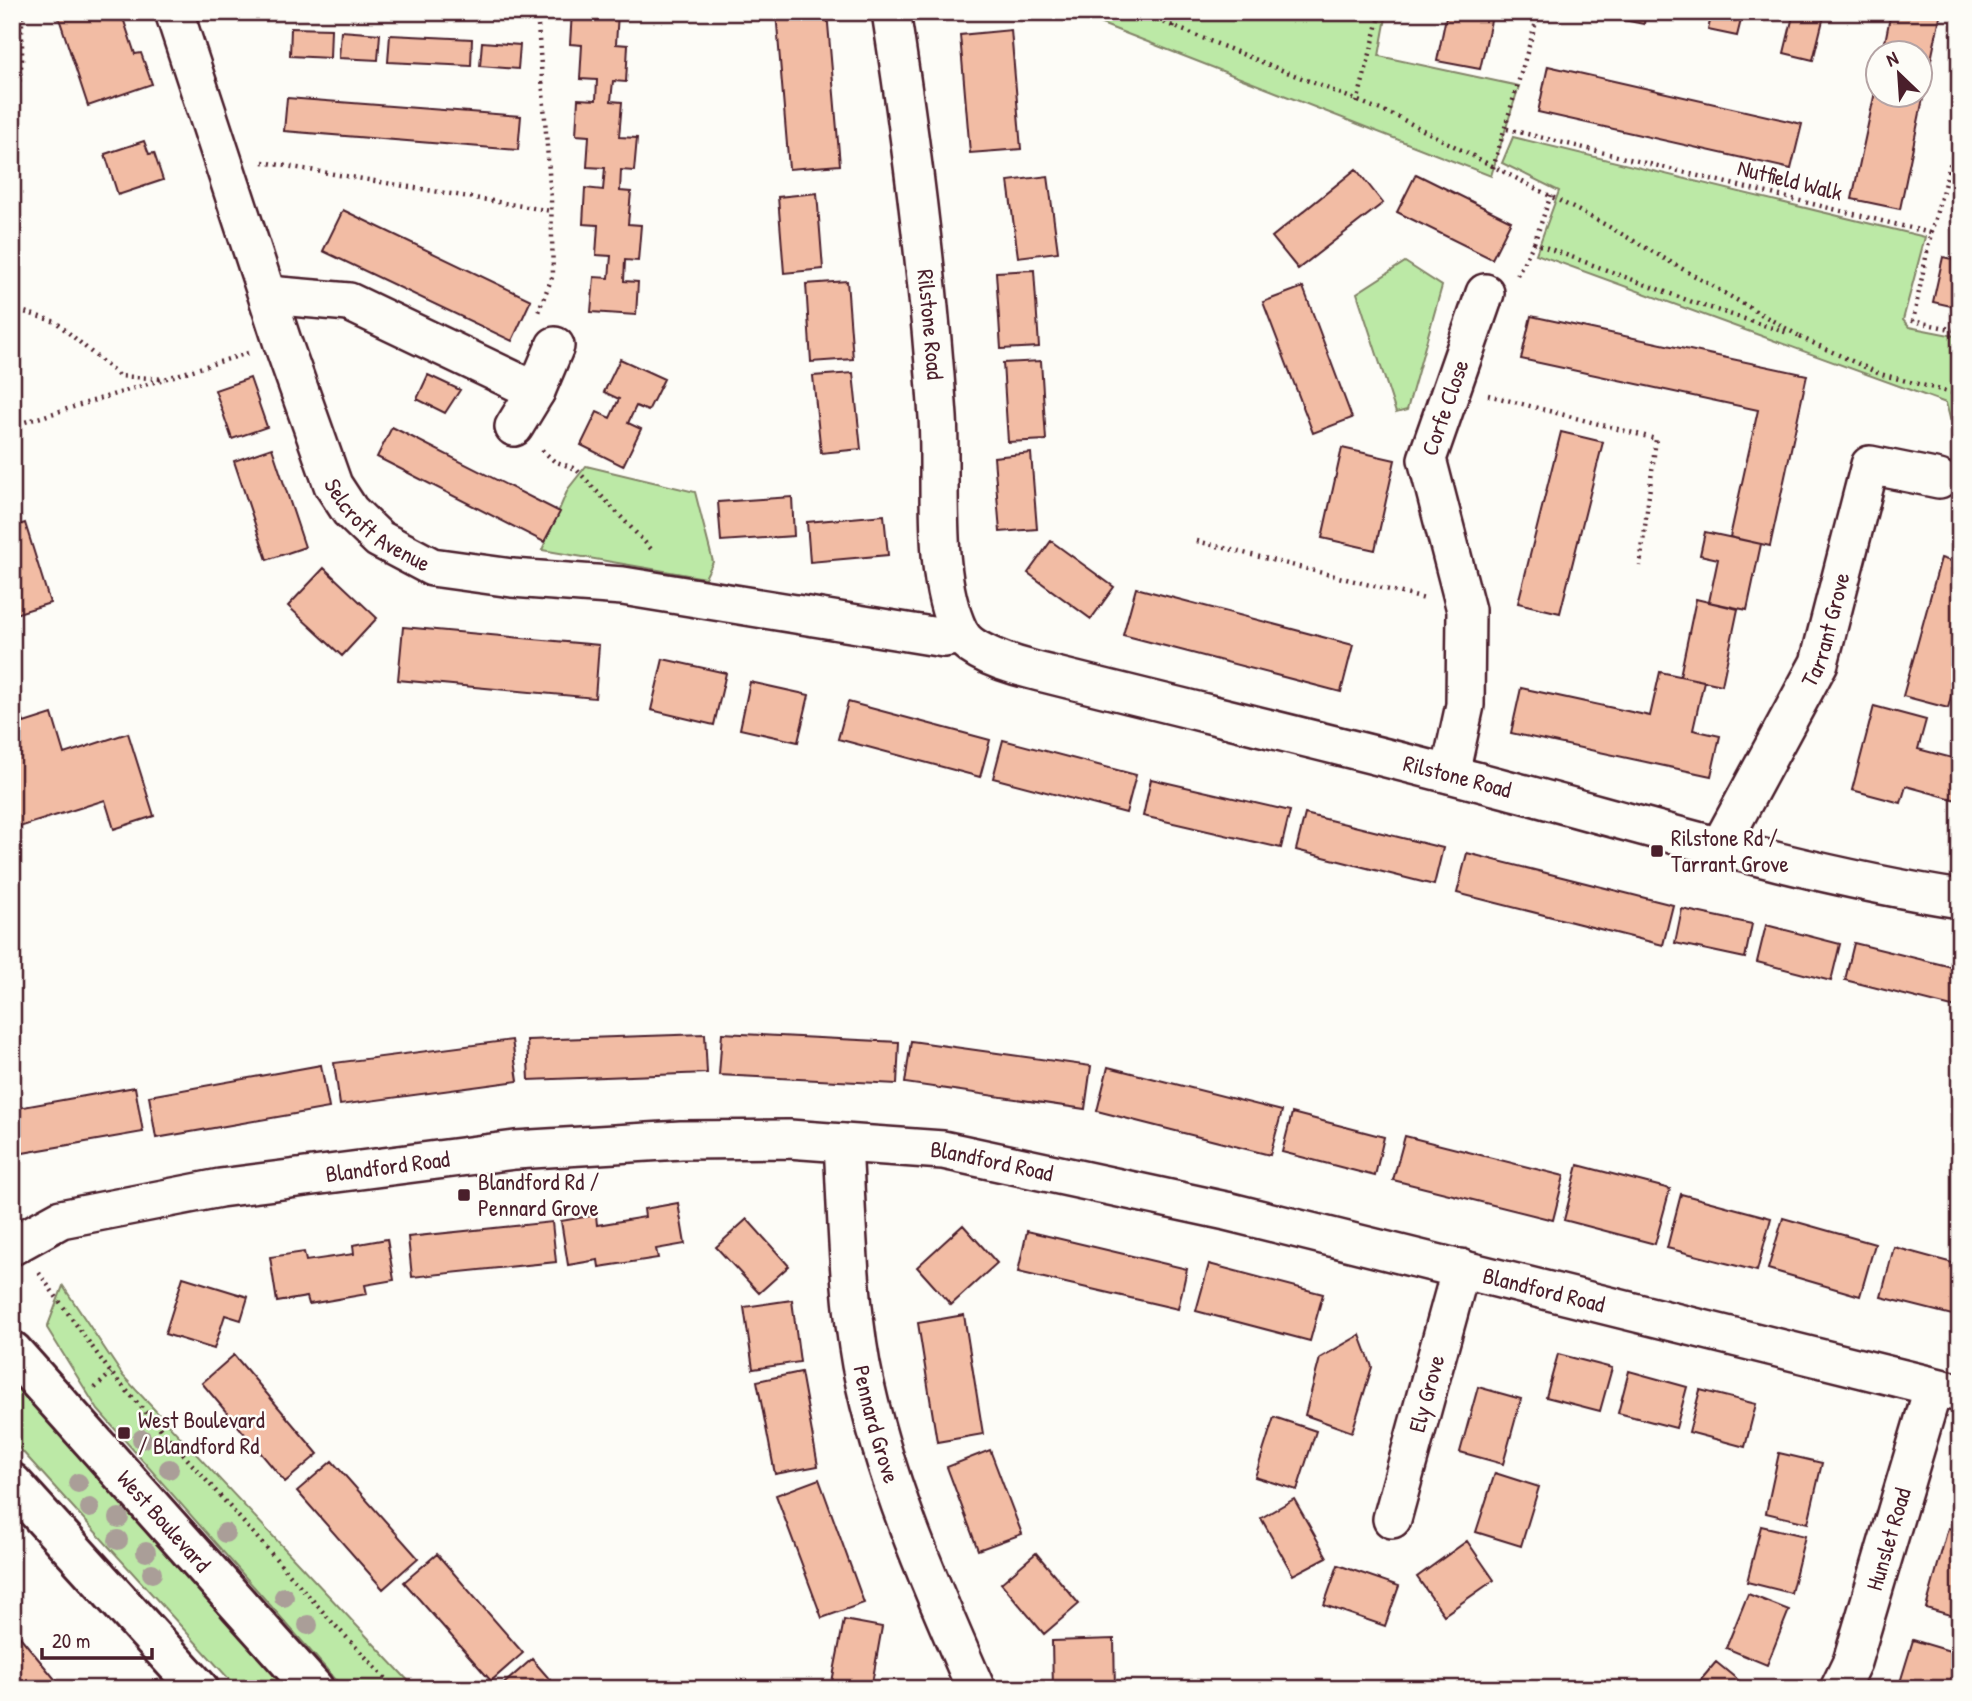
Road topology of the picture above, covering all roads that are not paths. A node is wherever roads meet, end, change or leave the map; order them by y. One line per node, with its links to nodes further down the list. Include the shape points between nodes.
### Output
1 (174, 12): 4 (street, Selcroft Avenue)
2 (891, 12): 9 (street, Rilstone Road, via 911,139 938,417 944,596)
3 (1485, 293): 10 (street, Corfe Close, via 1427,459 1466,610 1465,705)
4 (268, 295): 6 (street, via 349,302); 9 (street, Selcroft Avenue, via 333,485 350,511 379,539 432,566 512,578 623,586 943,638)
5 (555, 346): 6 (street)
6 (536, 391): 7 (street)
7 (514, 427)
8 (1939, 479): 11 (street, Tarrant Grove, via 1870,465 1819,663)
9 (961, 635): 10 (street, Rilstone Road, via 998,661)
10 (1450, 774): 11 (street, Rilstone Road)
11 (1720, 846): 12 (street, Rilstone Road)
12 (1960, 900)
13 (844, 1143): 14 (street, Blandford Road, via 681,1140 515,1150 220,1188 61,1219); 15 (street, Blandford Road, via 943,1150); 22 (street, Pennard Grove, via 850,1262 864,1376 913,1544)
14 (15, 1244)
15 (1461, 1268): 17 (street, Blandford Road); 19 (street, Ely Grove)
16 (12, 1351): 21 (main road, West Boulevard)
17 (1946, 1391): 23 (street, Hunslet Road)
18 (12, 1483): 20 (main road)
19 (1392, 1519)
20 (199, 1689)
21 (314, 1689)
22 (976, 1689)
23 (1839, 1689)

